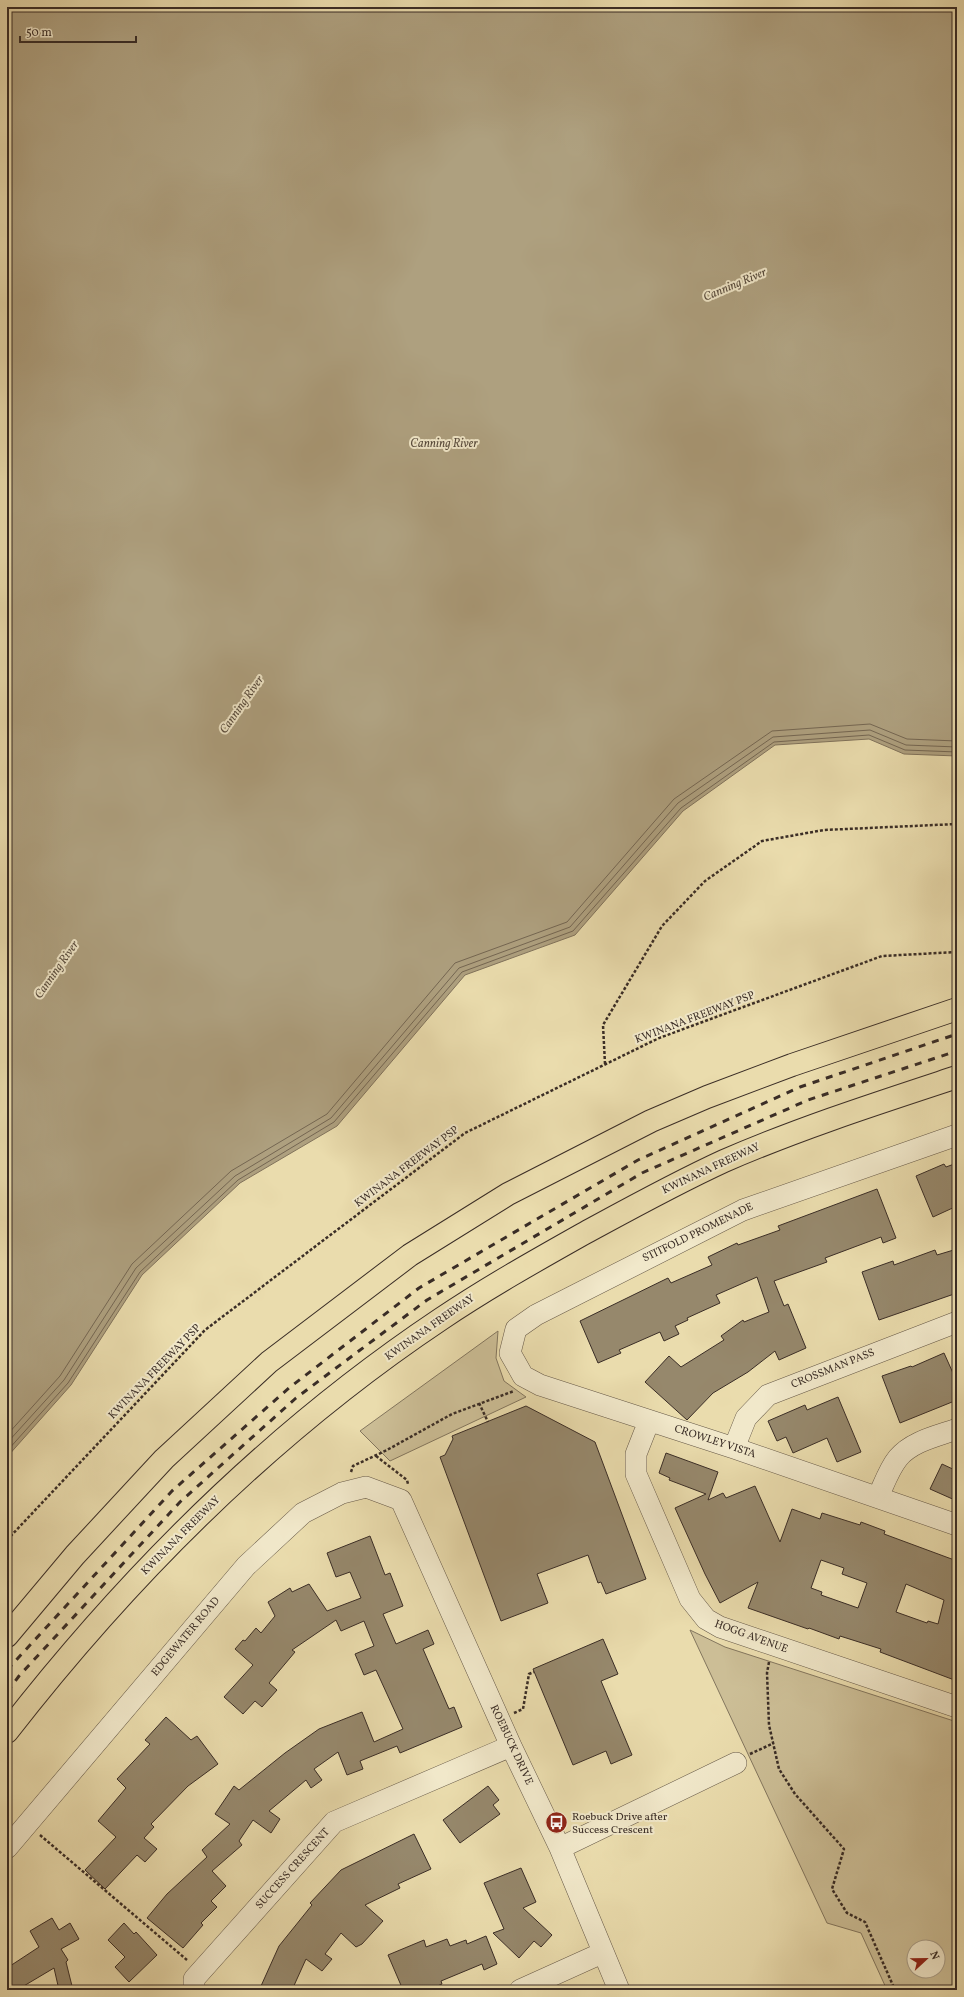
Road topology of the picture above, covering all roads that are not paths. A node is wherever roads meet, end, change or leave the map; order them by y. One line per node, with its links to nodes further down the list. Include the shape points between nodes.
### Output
1 (957, 1009): 12 (highway, via 792,1065 651,1121 508,1194 410,1255 269,1362 164,1459 75,1555)
2 (957, 1077): 14 (highway, KWINANA FREEWAY, via 817,1123 723,1162 633,1206 536,1260 438,1321 311,1416 199,1517 115,1602)
3 (957, 1135): 5 (street, STITFOLD PROMENADE, via 743,1210 536,1315)
4 (957, 1322): 8 (street, CROSSMAN PASS, via 768,1395 746,1418)
5 (516, 1329): 6 (street, CROWLEY VISTA, via 510,1353 522,1376 540,1385)
6 (649, 1421): 8 (street, CROWLEY VISTA); 13 (street, HOGG AVENUE, via 636,1454 636,1474 690,1599 701,1614 713,1624 773,1646)
7 (957, 1429): 9 (street, via 917,1443 904,1453 893,1466)
8 (734, 1448): 9 (street, CROWLEY VISTA)
9 (878, 1497): 11 (street, CROWLEY VISTA)
10 (401, 1500): 15 (street, ROEBUCK DRIVE); 17 (street, EDGEWATER ROAD, via 366,1487 342,1493 303,1512 246,1566)
11 (957, 1525)
12 (7, 1636)
13 (957, 1707)
14 (7, 1732)
15 (511, 1746): 18 (street, ROEBUCK DRIVE); 20 (street, SUCCESS CRESCENT, via 334,1822 194,1979)
16 (736, 1763): 18 (street)
17 (7, 1848)
18 (560, 1848): 19 (street, ROEBUCK DRIVE)
19 (602, 1953): 21 (street); 22 (street, ROEBUCK DRIVE)
20 (194, 1990)
21 (520, 1990)
22 (619, 1990)

